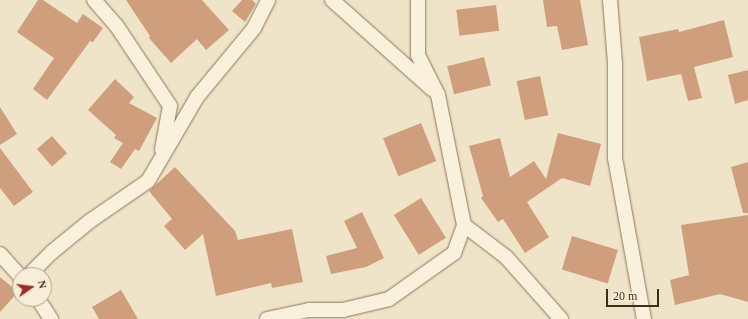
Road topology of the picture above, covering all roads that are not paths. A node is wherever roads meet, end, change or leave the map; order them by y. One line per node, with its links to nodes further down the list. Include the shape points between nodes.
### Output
1 (94, 0): 7 (street, via 116,25 170,106)
2 (268, 0): 7 (street, via 254,28 196,97)
3 (332, 0): 6 (street)
4 (418, 0): 6 (street, via 418,55)
5 (610, 0): 16 (street, via 615,64 615,158)
6 (438, 95): 8 (street)
7 (161, 156): 11 (street, via 148,181 90,221)
8 (464, 225): 14 (street, via 454,253 388,299 343,310 309,310); 15 (street, via 506,257)
9 (0, 254): 10 (street)
10 (12, 267)
11 (38, 267)
12 (43, 307): 13 (street)
13 (51, 319)
14 (267, 319)
15 (561, 319)
16 (644, 319)

